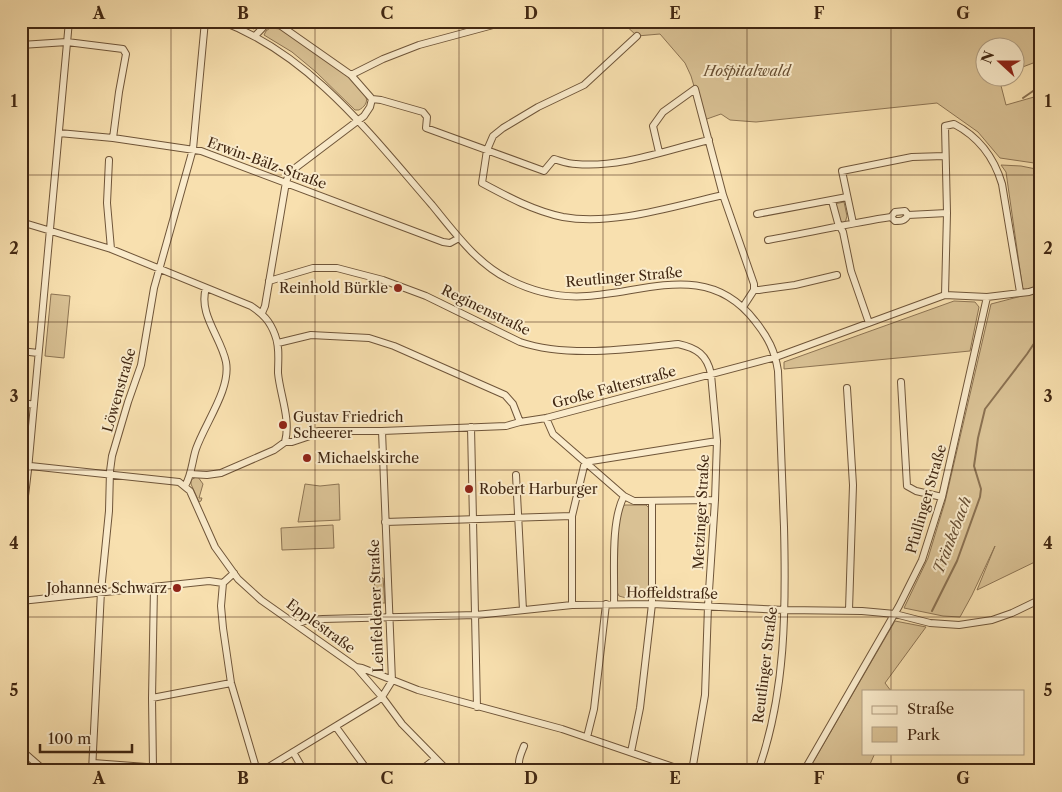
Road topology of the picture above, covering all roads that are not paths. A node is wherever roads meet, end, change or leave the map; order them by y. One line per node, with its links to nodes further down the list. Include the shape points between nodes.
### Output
1 (69, 21): 9 (street)
2 (205, 21): 17 (street, Löwenstraße)
3 (221, 21): 7 (street, Reutlinger Straße)
4 (269, 21): 7 (street)
5 (274, 21): 11 (street)
6 (508, 21): 11 (street, via 420,45)
7 (255, 36): 13 (street, Reutlinger Straße, via 291,58)
8 (638, 36): 18 (street, via 584,85 503,128 493,136)
9 (67, 42): 10 (street); 14 (street); 15 (street, via 116,47 126,54)
10 (21, 45)
11 (351, 75): 12 (street)
12 (372, 99): 13 (street, via 365,115); 18 (street, via 423,112 427,118 426,128)
13 (358, 121): 22 (street, via 290,172); 32 (street, Reutlinger Straße)
14 (59, 133): 15 (street, Erwin-Bälz-Straße); 31 (street)
15 (113, 138): 17 (street, Erwin-Bälz-Straße)
16 (709, 140): 19 (street); 19 (street, via 695,89 664,112 653,126); 23 (street)
17 (193, 149): 22 (street, Erwin-Bälz-Straße); 35 (street, Löwenstraße)
18 (487, 150): 19 (street, via 544,171 554,159 574,164 596,164 628,161); 23 (street, via 482,183 520,203 565,217 617,218)
19 (659, 152)
20 (945, 156): 24 (street, via 912,157 842,171); 26 (street); 41 (street, via 945,126 954,124 976,139 998,171)
21 (110, 160): 34 (street, via 107,203)
22 (286, 182): 32 (street, Erwin-Bälz-Straße, via 443,242 450,243); 37 (street)
23 (722, 195): 40 (street)
24 (847, 198): 25 (street); 29 (street)
25 (832, 201): 27 (street); 30 (street)
26 (947, 213): 29 (street, via 908,215 900,211 891,217); 42 (street)
27 (757, 214)
28 (21, 222): 31 (street)
29 (853, 223): 30 (street)
30 (841, 227): 33 (street); 46 (street, via 851,271)
31 (50, 230): 34 (street); 49 (street)
32 (459, 238): 44 (street, Reutlinger Straße, via 495,272 539,292 585,296 689,284 722,293)
33 (768, 240)
34 (111, 249): 35 (street)
35 (159, 268): 38 (street); 65 (street, Löwenstraße, via 141,365 112,456)
36 (837, 275): 40 (street)
37 (269, 281): 45 (street); 51 (street, Reginenstraße, via 313,268 337,268 426,296 535,347 582,351 678,344 702,354)
38 (206, 288): 45 (street); 64 (street, via 208,314 226,360 226,373 196,449)
39 (1041, 288): 41 (street, Große Falterstraße)
40 (754, 290): 44 (street)
41 (1020, 292): 43 (street, Große Falterstraße)
42 (945, 295): 43 (street, Große Falterstraße); 46 (street, Große Falterstraße)
43 (987, 297): 69 (street, Pfullinger Straße)
44 (743, 307): 50 (street, Reutlinger Straße, via 768,338)
45 (262, 313): 47 (street)
46 (869, 323): 50 (street, Große Falterstraße)
47 (278, 343): 57 (street, via 311,335 377,340 505,395 513,404); 61 (street)
48 (21, 351): 49 (street)
49 (38, 353): 55 (street)
50 (776, 358): 51 (street, Große Falterstraße); 89 (street, Reutlinger Straße)
51 (711, 374): 56 (street, Große Falterstraße); 60 (street, Metzinger Straße)
52 (901, 382): 69 (street, via 907,486)
53 (847, 388): 90 (street, via 853,486)
54 (21, 402): 55 (street)
55 (33, 405): 63 (street)
56 (546, 418): 57 (street, Große Falterstraße); 62 (street, via 553,434)
57 (520, 422): 58 (street, Große Falterstraße, via 506,426)
58 (471, 427): 59 (street, Große Falterstraße); 74 (street)
59 (382, 431): 61 (street, Große Falterstraße, via 318,431); 75 (street, Leinfeldener Straße)
60 (717, 441): 62 (street); 70 (street, Metzinger Straße)
61 (285, 442): 64 (street, Große Falterstraße, via 229,470 208,475)
62 (586, 462): 68 (street); 72 (street)
63 (25, 466): 65 (street); 76 (street)
64 (190, 474): 67 (street)
65 (110, 475): 67 (street, via 169,480); 80 (street, Löwenstraße)
66 (516, 475): 73 (street)
67 (185, 486): 77 (street, Epplestraße, via 195,500 216,547)
68 (624, 496): 71 (street, via 634,501); 84 (street, via 616,525)
69 (942, 497): 91 (street, Pfullinger Straße, via 922,560)
70 (715, 500): 71 (street); 87 (street, Metzinger Straße)
71 (652, 502): 85 (street)
72 (572, 516): 73 (street); 86 (street)
73 (519, 517): 74 (street); 88 (street)
74 (474, 518): 75 (street); 92 (street)
75 (385, 522): 93 (street, Leinfeldener Straße)
76 (21, 530)
77 (234, 573): 78 (street); 94 (street, Epplestraße, via 261,600)
78 (223, 583): 79 (street, via 209,581); 97 (street, via 221,606)
79 (154, 587): 80 (street); 99 (street)
80 (101, 591): 82 (street); 108 (street, Löwenstraße)
81 (1041, 599): 91 (street, Hoffeldstraße, via 1012,613 974,624 944,624)
82 (21, 600)
83 (606, 604): 84 (street, Hoffeldstraße); 86 (street, Hoffeldstraße); 102 (street, via 594,710)
84 (614, 604): 85 (street, Hoffeldstraße)
85 (652, 604): 87 (street, Hoffeldstraße); 106 (street, via 640,708)
86 (572, 605): 88 (street, Hoffeldstraße)
87 (708, 606): 89 (street, Hoffeldstraße); 121 (street, Metzinger Straße, via 705,695)
88 (523, 610): 92 (street, Hoffeldstraße)
89 (785, 610): 90 (street, Hoffeldstraße); 122 (street, Reutlinger Straße, via 774,707)
90 (849, 610): 91 (street, Hoffeldstraße)
91 (895, 614): 123 (street, Pfullinger Straße)
92 (476, 615): 93 (street, Hoffeldstraße); 100 (street)
93 (390, 616): 94 (street, Hoffeldstraße, via 315,619); 96 (street, Leinfeldener Straße)
94 (297, 624): 95 (street, Epplestraße)
95 (356, 668): 96 (street, Epplestraße); 98 (street)
96 (392, 681): 98 (street, Leinfeldener Straße); 100 (street, Epplestraße)
97 (231, 683): 99 (street); 113 (street)
98 (382, 696): 101 (street, Leinfeldener Straße); 107 (street, via 402,724)
99 (152, 698): 109 (street)
100 (477, 707): 102 (street, Epplestraße)
101 (336, 727): 105 (street, Leinfeldener Straße); 116 (street)
102 (587, 738): 106 (street, Epplestraße)
103 (524, 746): 119 (street, via 518,764)
104 (21, 750): 110 (street)
105 (293, 752): 114 (street, Leinfeldener Straße); 115 (street)
106 (631, 752): 120 (street, Epplestraße)
107 (435, 759): 117 (street); 118 (street)
108 (93, 762): 109 (street); 111 (street, Löwenstraße)
109 (153, 768): 112 (street)
110 (45, 771)
111 (92, 771)
112 (200, 771)
113 (257, 771)
114 (262, 771)
115 (304, 771)
116 (368, 771)
117 (420, 771)
118 (448, 771)
119 (523, 771)
120 (685, 771)
121 (692, 771)
122 (758, 771)
123 (804, 771)

